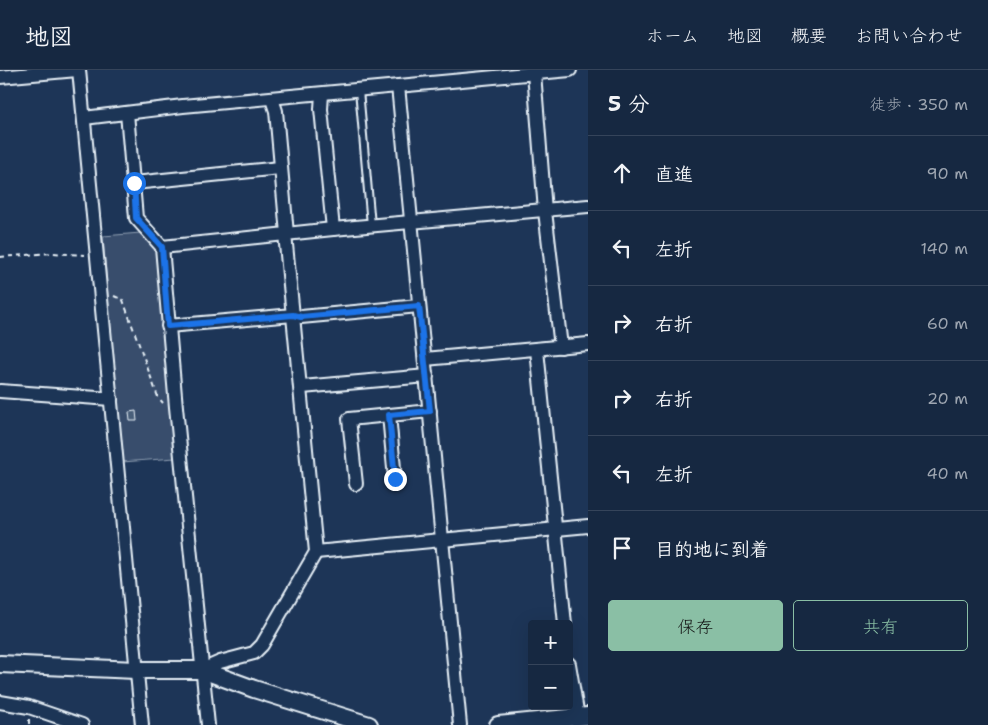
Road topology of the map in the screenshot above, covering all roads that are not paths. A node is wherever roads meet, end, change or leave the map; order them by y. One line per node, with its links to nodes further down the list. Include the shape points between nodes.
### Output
1 (78, 70): 5 (street); 11 (street)
2 (570, 70): 3 (street)
3 (534, 74): 4 (street); 15 (street)
4 (449, 76): 6 (street)
5 (0, 77)
6 (398, 86): 7 (street); 16 (street)
7 (359, 90): 8 (street); 17 (lane)
8 (322, 94): 9 (street); 18 (street)
9 (272, 99): 10 (street); 12 (street, via 276,111)
10 (127, 113): 11 (street); 13 (street)
11 (84, 118): 31 (street)
12 (280, 168): 13 (street); 19 (street)
13 (134, 183): 20 (street, via 136,218)
14 (588, 206): 15 (street)
15 (545, 211): 16 (street); 25 (street)
16 (411, 222): 17 (street); 21 (street)
17 (371, 226): 18 (street)
18 (333, 229): 19 (street)
19 (286, 234): 20 (street); 22 (street)
20 (162, 247): 23 (street)
21 (419, 306): 22 (street, via 301,317); 27 (street)
22 (293, 315): 23 (street); 29 (street)
23 (168, 326): 44 (street)
24 (588, 344): 25 (street)
25 (561, 346): 26 (street)
26 (537, 350): 27 (street); 37 (street)
27 (425, 359): 28 (street)
28 (426, 376): 29 (street); 32 (street)
29 (302, 387): 39 (street)
30 (0, 392): 31 (street)
31 (111, 399): 43 (street)
32 (430, 411): 33 (street); 38 (street)
33 (389, 415): 34 (street); 35 (street, via 349,419)
34 (395, 479)
35 (356, 484)
36 (588, 526): 37 (street)
37 (555, 529): 38 (street); 40 (street)
38 (441, 540): 39 (street); 52 (street)
39 (316, 552): 44 (street, via 254,654)
40 (564, 620)
41 (0, 664): 43 (street)
42 (569, 665): 47 (street)
43 (136, 670): 44 (street); 49 (street)
44 (202, 670): 46 (street); 50 (street)
45 (0, 702): 48 (street, via 29,707)
46 (332, 719): 51 (street)
47 (577, 719): 53 (street)
48 (82, 725)
49 (142, 725)
50 (208, 725)
51 (369, 725)
52 (460, 725)
53 (498, 725)

